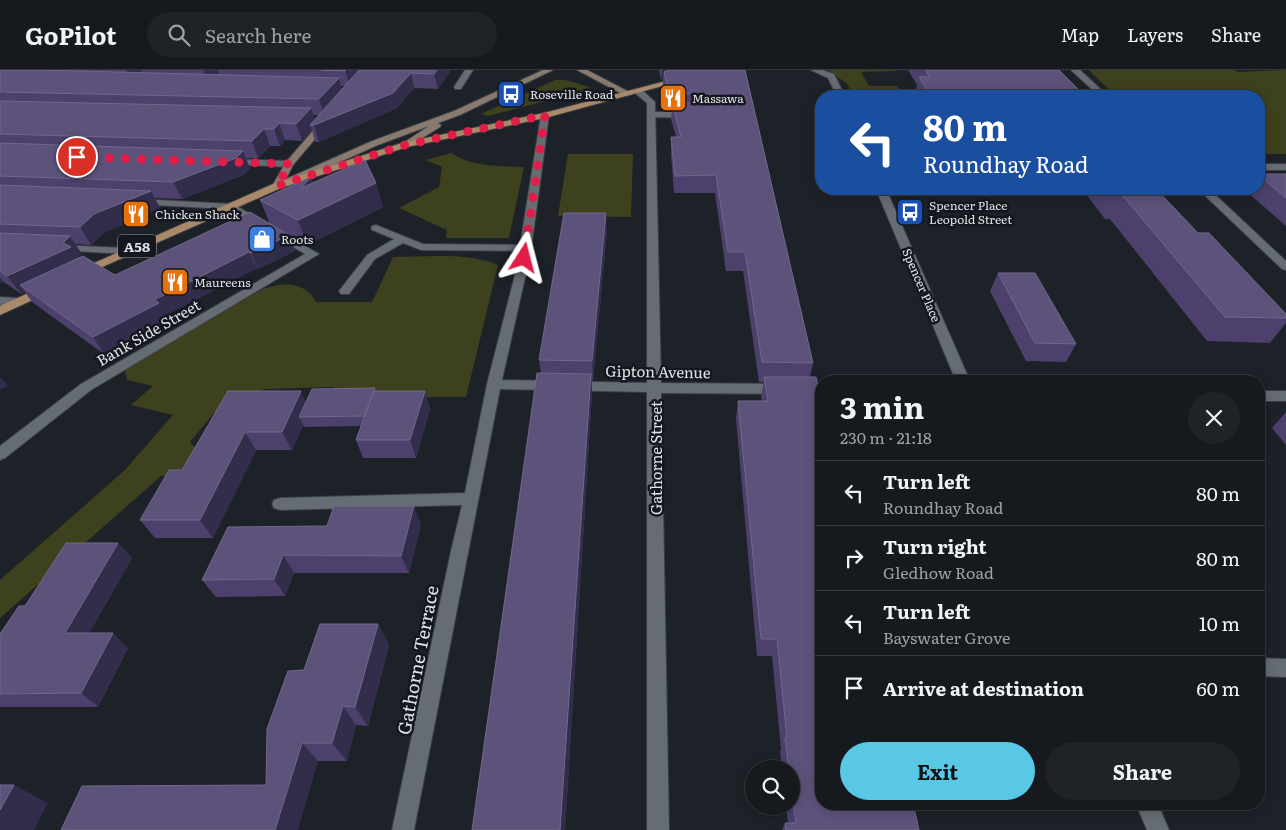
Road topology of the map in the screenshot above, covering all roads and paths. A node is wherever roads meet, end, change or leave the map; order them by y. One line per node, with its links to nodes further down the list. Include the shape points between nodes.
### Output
1 (469, 70): 7 (street)
2 (549, 70): 12 (street)
3 (580, 70): 10 (street)
4 (717, 70): 10 (main road, A58)
5 (815, 70): 8 (street, via 831,76)
6 (1075, 70): 9 (street)
7 (458, 87)
8 (838, 90)
9 (1097, 90)
10 (634, 93): 13 (main road, A58); 14 (street, Gathorne Street, via 651,102)
11 (334, 112): 17 (street)
12 (457, 112): 18 (street); 23 (street, via 375,143)
13 (545, 115): 18 (main road, A58); 32 (street, Gathorne Terrace)
14 (651, 115): 15 (street); 42 (street, Gathorne Street)
15 (699, 115)
16 (317, 120): 17 (street)
17 (327, 120): 20 (street)
18 (405, 145): 23 (main road, A58)
19 (220, 162): 20 (street)
20 (290, 164): 23 (street)
21 (1265, 167): 22 (street)
22 (1286, 167)
23 (277, 186): 27 (main road, A58)
24 (885, 195): 40 (street, Spencer Place)
25 (1209, 195): 33 (street)
26 (129, 202): 27 (street)
27 (229, 206): 31 (main road, A58); 46 (street, Bank Side Street, via 313,254 86,386)
28 (376, 228): 29 (street)
29 (402, 239): 32 (street, via 422,248); 36 (street, via 370,258)
30 (49, 248): 31 (street)
31 (127, 251): 34 (main road, A58)
32 (523, 258): 41 (street, Gathorne Terrace)
33 (1286, 267)
34 (73, 276)
35 (54, 285): 38 (main road)
36 (345, 291)
37 (0, 301): 38 (street)
38 (18, 302): 39 (main road)
39 (0, 311)
40 (960, 375)
41 (494, 384): 42 (street, Gipton Avenue); 47 (street, Gathorne Terrace)
42 (654, 388): 43 (street, Gipton Avenue); 53 (street, Gathorne Street)
43 (815, 389)
44 (1265, 396): 45 (street)
45 (1286, 396)
46 (0, 454)
47 (472, 499): 48 (street); 52 (street, Gathorne Terrace)
48 (280, 504)
49 (1265, 667): 50 (street)
50 (1286, 668)
51 (1150, 810): 54 (street)
52 (403, 830)
53 (658, 830)
54 (1158, 830)

